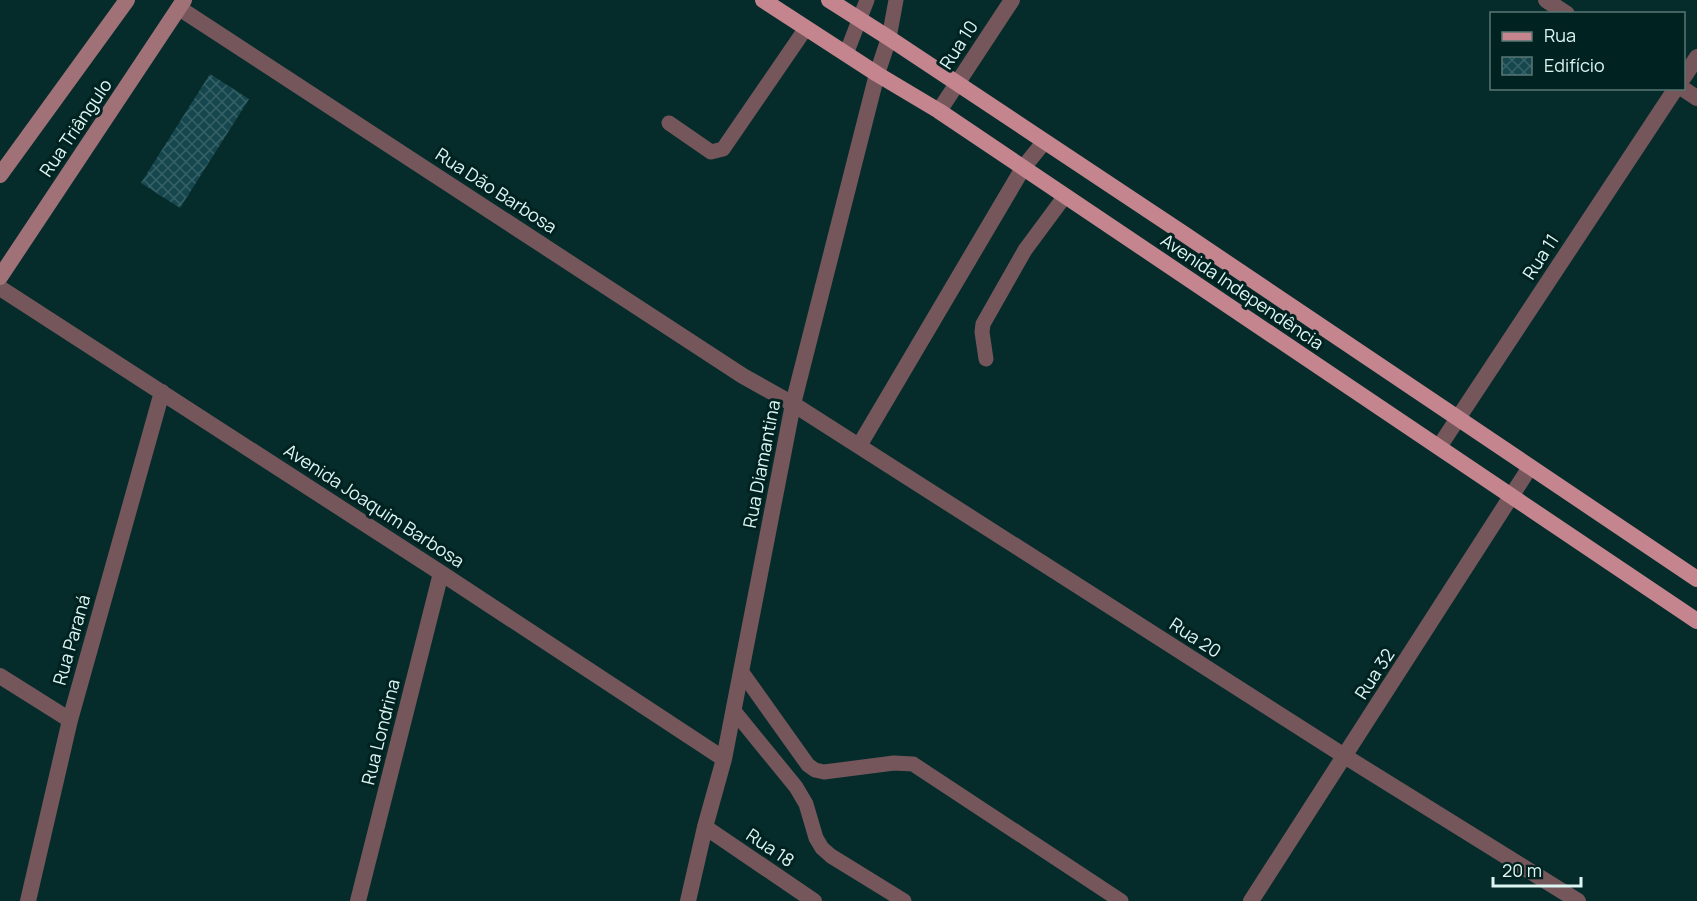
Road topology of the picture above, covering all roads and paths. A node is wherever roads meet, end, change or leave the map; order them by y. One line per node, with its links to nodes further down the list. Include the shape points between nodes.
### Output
1 (128, 0): 23 (main road, Rua Triângulo)
2 (763, 0): 11 (main road, Avenida Independência)
3 (829, 0): 10 (main road, Avenida Independência)
4 (867, 0): 10 (lane)
5 (896, 0): 12 (lane)
6 (1012, 0): 17 (street, Rua 10)
7 (1546, 0): 9 (street)
8 (182, 4): 25 (main road, Rua Triângulo); 29 (street, Rua Dão Barbosa, via 743,376)
9 (1564, 12)
10 (858, 20): 12 (main road, Avenida Independência); 13 (lane)
11 (806, 28): 13 (main road, Avenida Independência); 20 (lane, via 723,148 711,152)
12 (889, 38): 15 (street, Rua Diamantina); 17 (main road, Avenida Independência)
13 (846, 54): 15 (main road, Avenida Independência)
14 (1697, 57): 16 (street)
15 (877, 74): 19 (main road, Avenida Independência); 29 (street, Rua Diamantina)
16 (1685, 74)
17 (957, 83): 19 (street, Rua 10); 21 (main road, Avenida Independência)
18 (1675, 90): 30 (street, Rua 11)
19 (939, 111): 22 (main road, Avenida Independência)
20 (669, 123)
21 (1044, 142): 22 (street); 30 (main road, Avenida Independência)
22 (1023, 168): 24 (main road, Avenida Independência); 31 (street)
23 (0, 175)
24 (1065, 196): 27 (lane, via 1025,250 983,324); 32 (main road, Avenida Independência)
25 (0, 277)
26 (0, 288): 28 (street, Avenida Joaquim Barbosa)
27 (986, 359)
28 (162, 392): 35 (street, Avenida Joaquim Barbosa); 41 (street, Rua Paraná)
29 (793, 404): 31 (street, Rua 20); 38 (street, Rua Diamantina)
30 (1458, 418): 32 (street, Rua 11); 33 (main road, Avenida Independência)
31 (859, 446): 42 (street, Rua 20)
32 (1439, 447): 34 (main road, Avenida Independência)
33 (1530, 467): 34 (street, Rua 32); 36 (main road, Avenida Independência)
34 (1512, 496): 37 (main road, Avenida Independência); 42 (street, Rua 32)
35 (441, 573): 43 (street, Avenida Joaquim Barbosa); 46 (street, Rua Londrina)
36 (1697, 579)
37 (1697, 621)
38 (741, 671): 40 (street, Rua Diamantina); 50 (lane, via 815,770 913,764)
39 (0, 676): 41 (street)
40 (734, 711): 43 (street, Rua Diamantina); 49 (lane, via 796,787 822,848)
41 (70, 720): 45 (street, Rua Paraná)
42 (1346, 757): 51 (street, Rua 32); 52 (street, Rua 20)
43 (724, 759): 44 (street, Rua Diamantina)
44 (705, 827): 47 (street, Rua Diamantina); 48 (street, Rua 18)
45 (28, 901)
46 (358, 901)
47 (688, 901)
48 (814, 901)
49 (904, 901)
50 (1121, 901)
51 (1251, 901)
52 (1578, 901)

